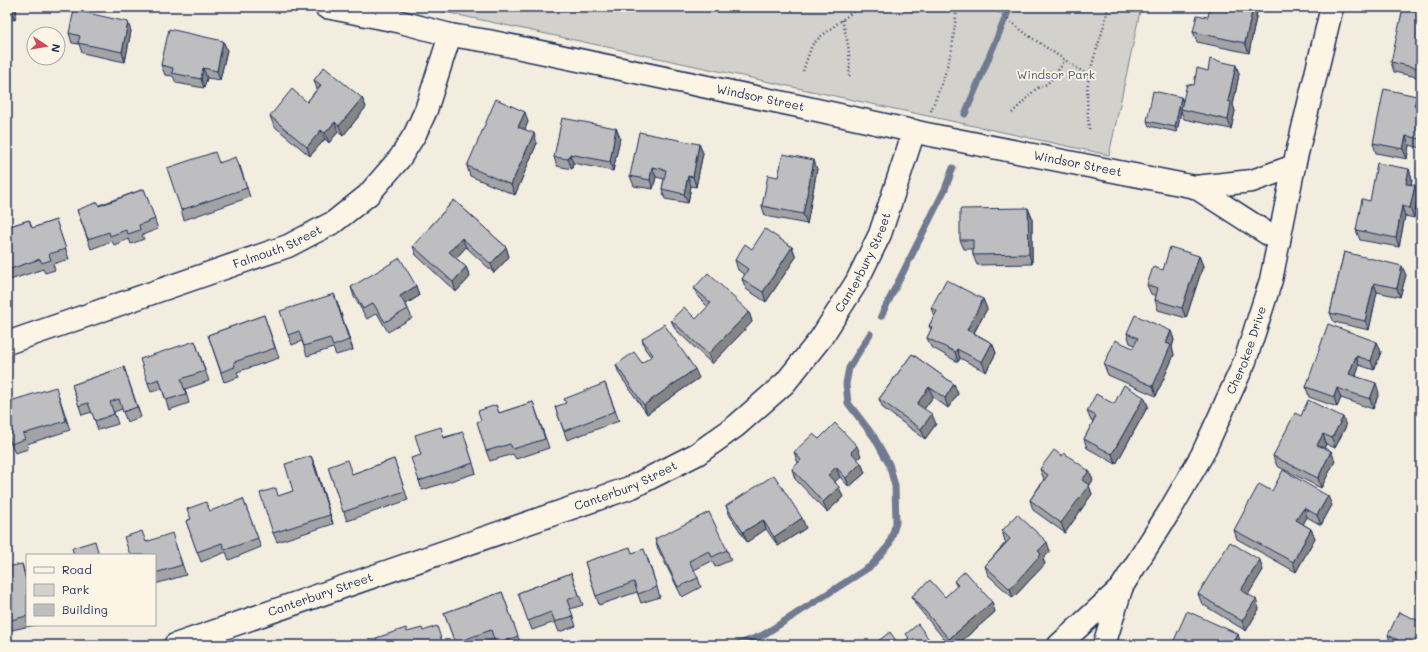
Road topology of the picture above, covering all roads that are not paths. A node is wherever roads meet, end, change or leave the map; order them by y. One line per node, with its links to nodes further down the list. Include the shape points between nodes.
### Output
1 (326, 7): 3 (street, Windsor Street)
2 (1332, 7): 6 (street, Cherokee Drive)
3 (409, 16): 4 (street, Windsor Street)
4 (450, 35): 5 (street, Windsor Street, via 514,46); 9 (street, Falmouth Street, via 426,110 415,134 400,158 368,195 334,222 288,246)
5 (914, 131): 7 (street, Windsor Street); 11 (street, Canterbury Street, via 880,234 856,283 822,338 785,383 736,426 697,454 632,487)
6 (1294, 166): 7 (street, Windsor Street, via 1252,181); 8 (street, Cherokee Drive)
7 (1195, 187): 8 (street, Windsor Street)
8 (1279, 241): 10 (street, Cherokee Drive, via 1271,280 1245,361 1202,455)
9 (7, 343)
10 (1121, 588): 12 (street, Cherokee Drive); 13 (street)
11 (175, 645)
12 (1059, 645)
13 (1104, 645)

